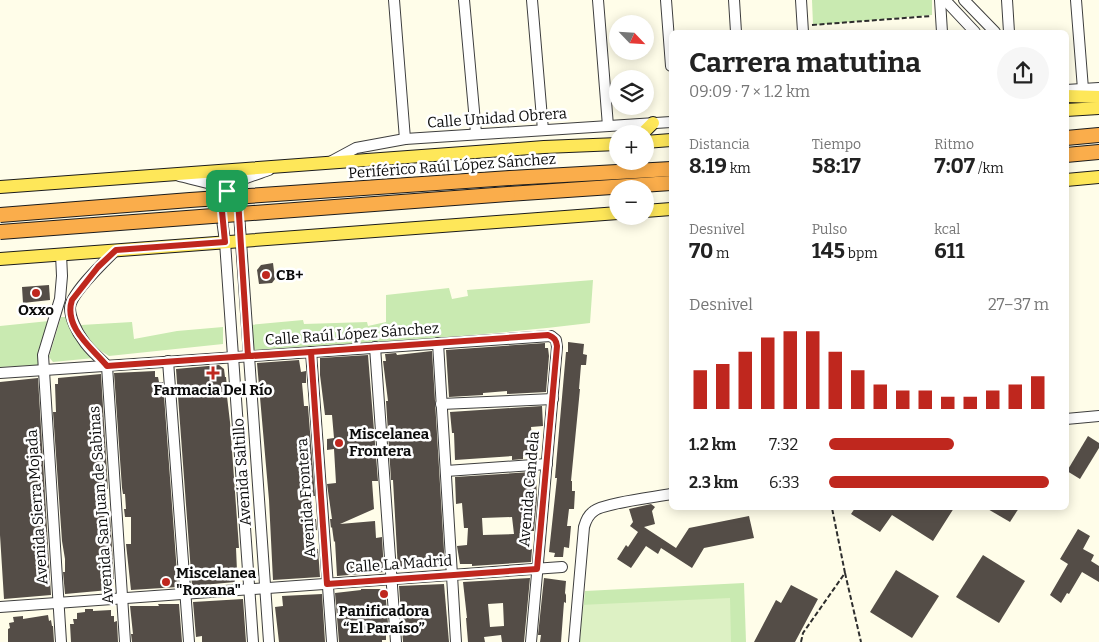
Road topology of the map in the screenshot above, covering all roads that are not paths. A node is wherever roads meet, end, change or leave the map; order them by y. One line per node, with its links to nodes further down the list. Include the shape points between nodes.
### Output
1 (394, 0): 34 (street)
2 (464, 0): 31 (street)
3 (532, 0): 30 (street)
4 (598, 0): 29 (street)
5 (666, 0): 19 (street)
6 (734, 0): 13 (street)
7 (801, 0): 14 (street)
8 (940, 0): 15 (street)
9 (945, 0): 16 (street)
10 (964, 0): 17 (street)
11 (1007, 0): 18 (street)
12 (1076, 0): 21 (street)
13 (736, 30)
14 (804, 30)
15 (942, 30)
16 (973, 30)
17 (993, 30)
18 (1009, 30)
19 (669, 40)
20 (1099, 88): 21 (street)
21 (1083, 89): 22 (street)
22 (1069, 90)
23 (1069, 96): 24 (main road)
24 (1099, 98)
25 (1099, 108): 26 (main road)
26 (1069, 110)
27 (669, 122): 28 (street, Calle Unidad Obrera)
28 (653, 123): 29 (street, Calle Unidad Obrera)
29 (608, 126): 30 (street, Calle Unidad Obrera)
30 (543, 130): 31 (street, Calle Unidad Obrera)
31 (476, 134): 34 (street, Calle Unidad Obrera)
32 (1099, 135): 33 (highway)
33 (1069, 138)
34 (405, 139): 42 (street, Calle Unidad Obrera, via 356,148)
35 (669, 140): 36 (main road)
36 (654, 141)
37 (609, 144): 42 (main road, Periférico Raúl López Sánchez)
38 (1099, 152): 39 (highway)
39 (1069, 155)
40 (1069, 159): 41 (highway)
41 (1099, 161)
42 (329, 163): 43 (main road, Periférico Raúl López Sánchez)
43 (278, 166): 45 (main road, Periférico Raúl López Sánchez); 50 (street, Periférico Raúl López Sánchez, via 236,182)
44 (669, 169): 54 (highway, Periférico Raúl López Sánchez, bridge)
45 (171, 174): 49 (main road, Periférico Raúl López Sánchez); 50 (street, Periférico Raúl López Sánchez)
46 (1099, 177): 47 (main road)
47 (1069, 180)
48 (669, 183): 55 (highway, Periférico Raúl López Sánchez, bridge)
49 (0, 187)
50 (227, 191): 56 (street, via 238,199); 57 (street, via 221,201)
51 (669, 209): 52 (main road)
52 (654, 210)
53 (609, 214): 56 (main road)
54 (0, 215)
55 (0, 232)
56 (242, 240): 57 (main road); 65 (street, Avenida Saltillo)
57 (225, 242): 58 (main road); 66 (street, Avenida Saltillo)
58 (116, 250): 59 (main road); 68 (street, via 82,286 70,307 82,340)
59 (61, 254): 60 (main road); 69 (street, Avenida Sierra Mojada, via 60,299 43,355)
60 (0, 259)
61 (556, 340): 62 (street, Calle Raúl López Sánchez, via 548,335); 71 (street, Avenida Candela)
62 (438, 343): 63 (street, Calle Raúl López Sánchez); 72 (street)
63 (375, 347): 64 (street, Calle Raúl López Sánchez); 81 (street)
64 (311, 352): 65 (street, Calle Raúl López Sánchez); 82 (street, Avenida Frontera)
65 (248, 356): 66 (street, Calle Raúl López Sánchez); 83 (street, Avenida Saltillo)
66 (233, 357): 67 (street, Calle Raúl López Sánchez); 84 (street, Avenida Saltillo)
67 (168, 361): 68 (street, Calle Raúl López Sánchez); 85 (street)
68 (107, 366): 69 (street, Calle Raúl López Sánchez); 86 (street, Avenida San Juan de Sabinas)
69 (43, 370): 70 (street, Calle Raúl López Sánchez); 87 (street, Avenida Sierra Mojada)
70 (0, 373)
71 (553, 399): 72 (street); 75 (street, Avenida Candela)
72 (441, 404): 76 (street)
73 (1099, 416): 74 (street)
74 (1069, 419)
75 (547, 464): 76 (street); 79 (street, Avenida Candela)
76 (446, 470): 80 (street)
77 (669, 494): 98 (street, via 600,507 586,519)
78 (562, 568): 79 (street, Calle La Madrid)
79 (537, 569): 80 (street, Calle La Madrid); 97 (street, Avenida Candela)
80 (452, 575): 81 (street, Calle La Madrid); 96 (street)
81 (392, 580): 82 (street, Calle La Madrid); 95 (street)
82 (327, 584): 83 (street, Calle La Madrid); 94 (street, Avenida Frontera)
83 (265, 588): 84 (street, Calle La Madrid); 93 (street, Avenida Saltillo)
84 (249, 590): 85 (street, Calle La Madrid); 92 (street, Avenida Saltillo)
85 (185, 594): 86 (street, Calle La Madrid); 91 (street)
86 (122, 598): 87 (street, Calle La Madrid); 90 (street, Avenida San Juan de Sabinas)
87 (58, 603): 88 (street, Calle La Madrid); 89 (street, Avenida Sierra Mojada)
88 (0, 607)
89 (61, 642)
90 (125, 642)
91 (188, 642)
92 (253, 642)
93 (269, 642)
94 (332, 642)
95 (396, 642)
96 (456, 642)
97 (531, 642)
98 (574, 642)

